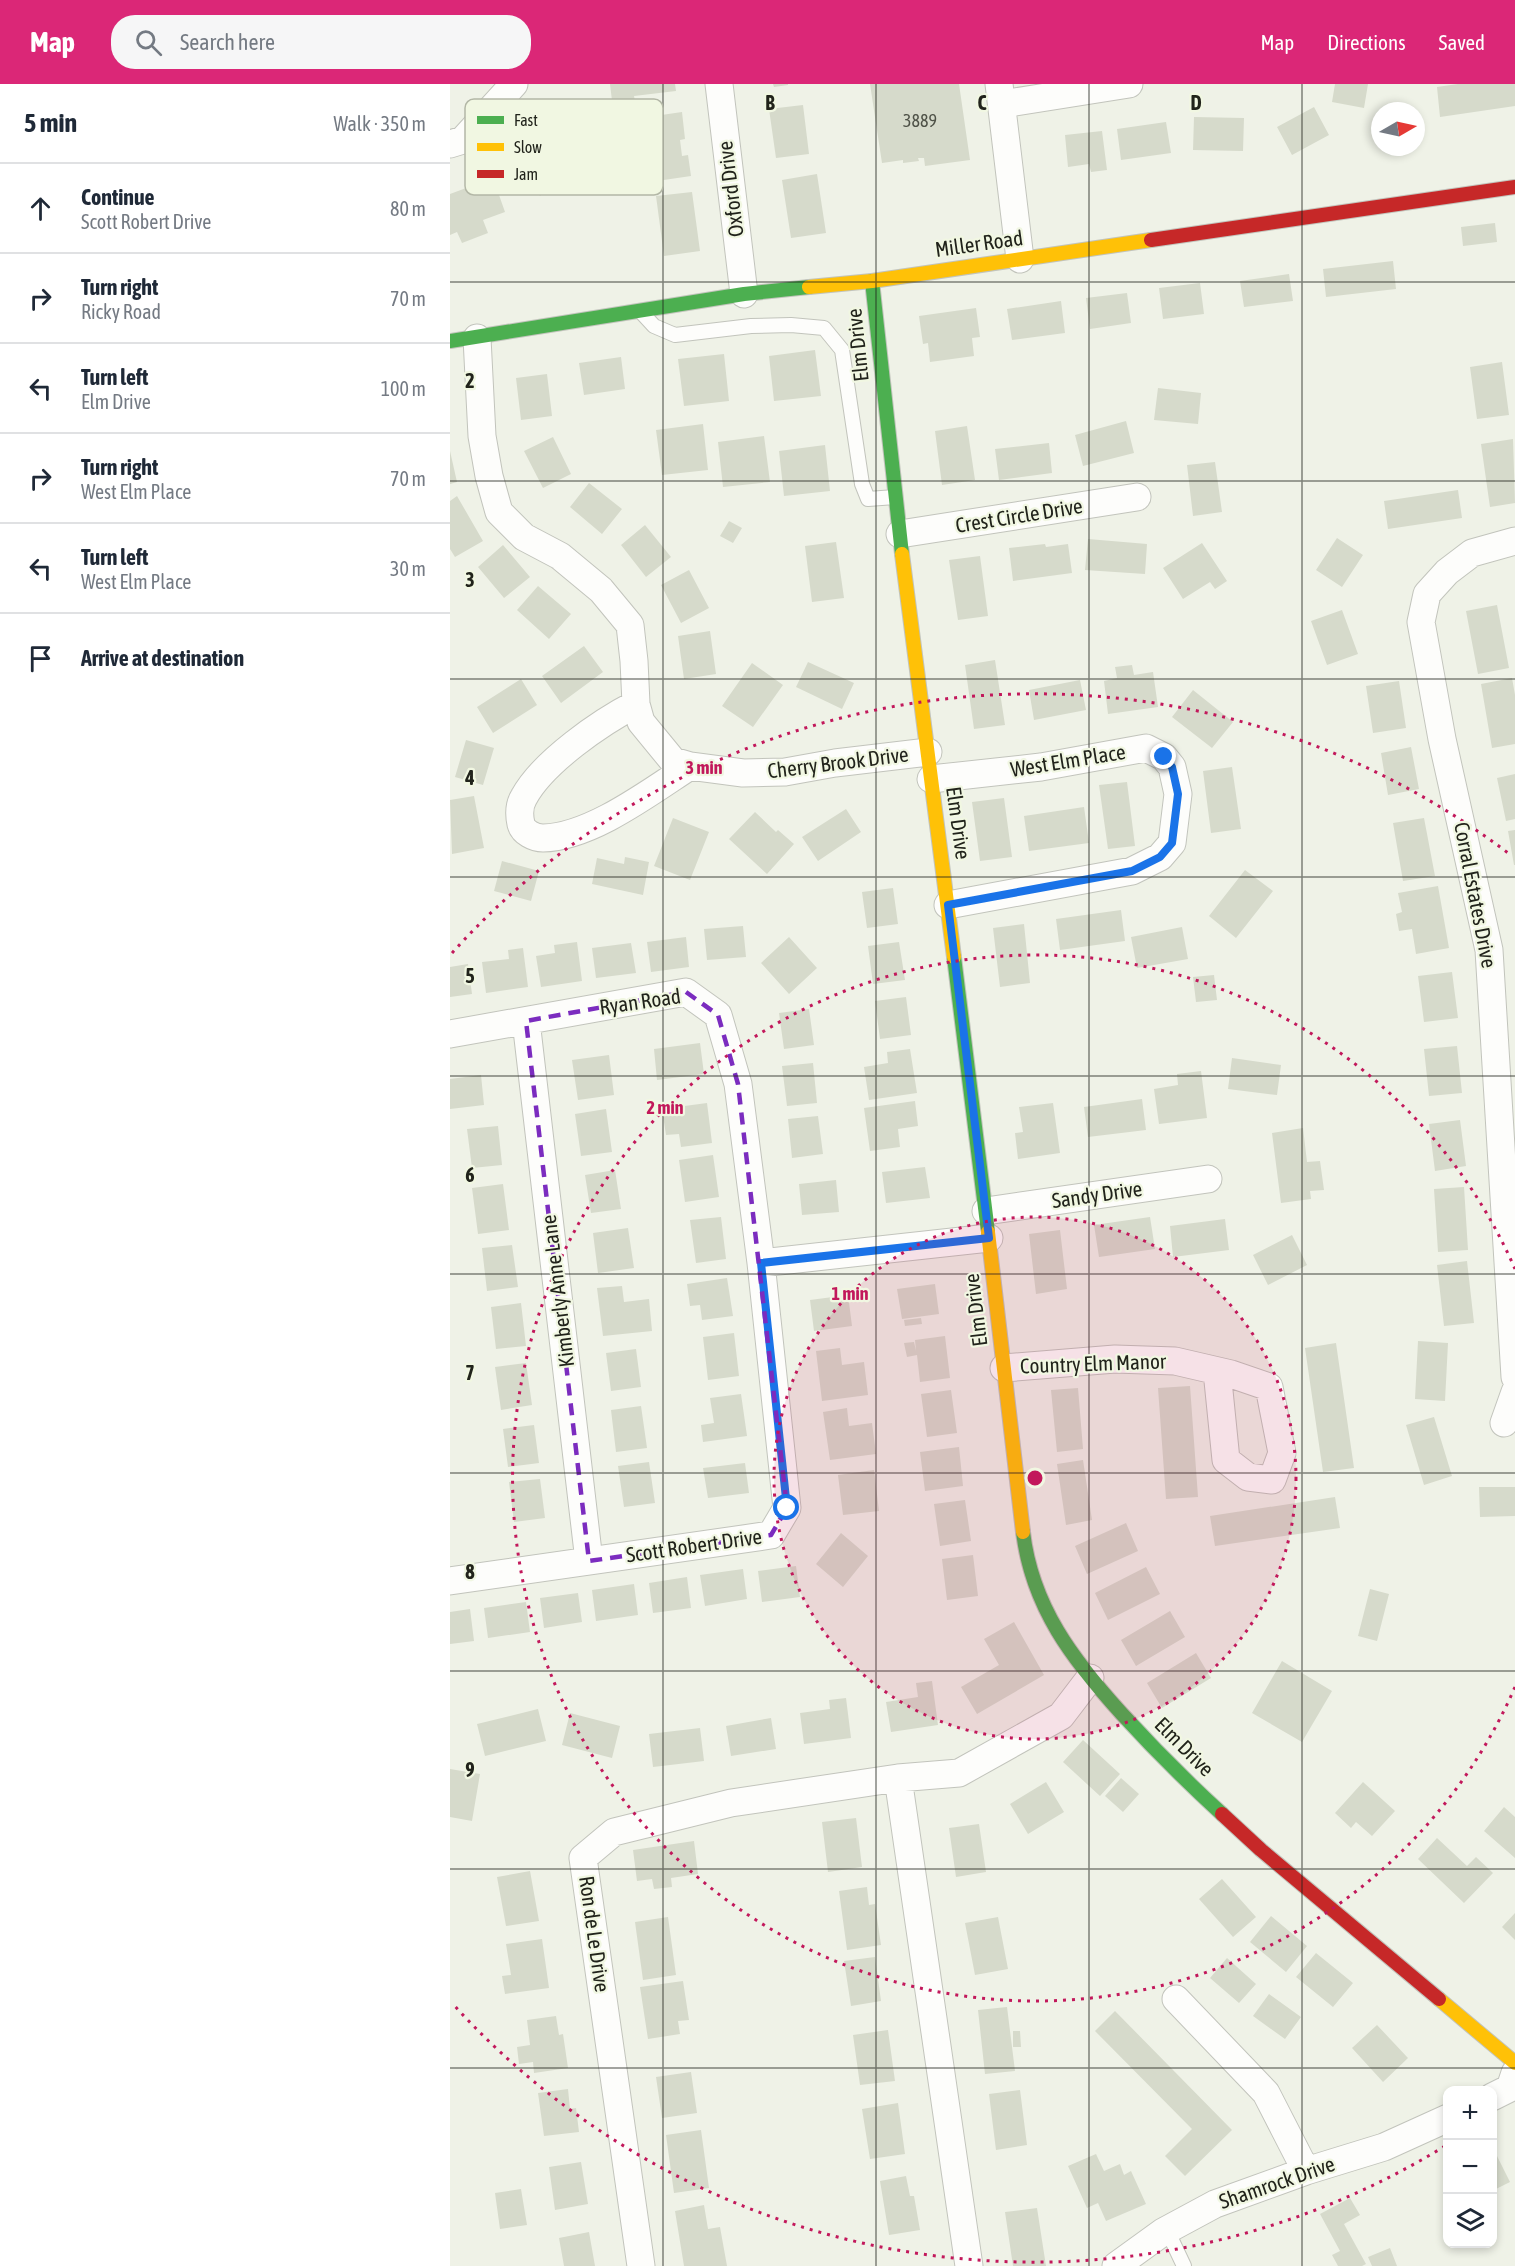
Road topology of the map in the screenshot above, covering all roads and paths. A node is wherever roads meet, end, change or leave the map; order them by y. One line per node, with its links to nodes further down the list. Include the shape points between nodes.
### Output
1 (514, 84): 5 (street)
2 (719, 84): 11 (street, Oxford Drive)
3 (1129, 84): 4 (street)
4 (1001, 94): 9 (street)
5 (500, 99)
6 (465, 138): 7 (street)
7 (450, 144)
8 (1515, 187): 9 (street, Miller Road)
9 (1020, 259): 10 (street, Miller Road)
10 (872, 281): 11 (street, Miller Road); 15 (street, Elm Drive)
11 (744, 294): 12 (street, Miller Road)
12 (640, 311): 13 (street, Miller Road); 15 (lane, via 654,326 675,334 751,326 824,328 842,350 862,484 868,499)
13 (477, 338): 14 (street, Miller Road); 19 (street, Cherry Brook Drive, via 482,436 499,512 524,537 560,556 601,590 630,625)
14 (450, 341)
15 (895, 497): 17 (street, Elm Drive)
16 (1137, 497): 17 (street, Crest Circle Drive)
17 (900, 534): 20 (street, Elm Drive)
18 (1515, 541): 32 (street, Corral Estates Drive, via 1472,553 1447,572 1427,594 1421,622 1442,739 1489,950)
19 (636, 704): 21 (street, Cherry Brook Drive, via 642,722 673,761); 21 (street, via 595,729 538,778 523,798 519,810 521,826 528,834 541,838 586,827 613,815)
20 (928, 752): 21 (street, Cherry Brook Drive, via 784,772 743,773); 22 (street, Elm Drive)
21 (690, 766)
22 (931, 779): 23 (street, Elm Drive); 23 (street, West Elm Place, via 1041,767 1146,748 1164,757 1172,767 1178,794 1172,843 1160,857 1132,871)
23 (948, 905): 27 (street, Elm Drive)
24 (526, 1021): 25 (street, Ryan Road); 29 (street, Ryan Road, via 686,992 718,1015 738,1084); 35 (street, Kimberly Anne Lane)
25 (450, 1034)
26 (1208, 1179): 27 (street, Sandy Drive)
27 (986, 1211): 28 (street, Elm Drive)
28 (989, 1238): 29 (street); 30 (street, Elm Drive)
29 (761, 1263): 35 (street, Scott Robert Drive, via 787,1508 771,1535)
30 (1004, 1368): 31 (street, Country Elm Manor, via 1115,1359 1175,1361); 37 (street, Elm Drive, via 1025,1548 1036,1589 1059,1636)
31 (1217, 1371)
32 (1515, 1377)
33 (1515, 1392): 34 (street)
34 (1504, 1423)
35 (589, 1561): 36 (street, Scott Robert Drive)
36 (450, 1581)
37 (1090, 1678): 38 (street, Ron de Le Drive, via 1061,1716 959,1773); 40 (street, Elm Drive, via 1167,1762 1261,1850)
38 (898, 1778): 46 (street, Ron de Le Drive, via 731,1803 614,1832 583,1858); 47 (street)
39 (1176, 1999): 44 (street, via 1266,2093)
40 (1515, 2063)
41 (1515, 2073): 42 (street, via 1510,2088)
42 (1497, 2094)
43 (1443, 2120): 44 (street, Shamrock Drive, via 1384,2147)
44 (1306, 2171): 45 (street, Shamrock Drive, via 1215,2204)
45 (1167, 2230): 48 (street, Shamrock Drive); 49 (lane)
46 (641, 2266)
47 (969, 2266)
48 (1116, 2266)
49 (1184, 2266)

